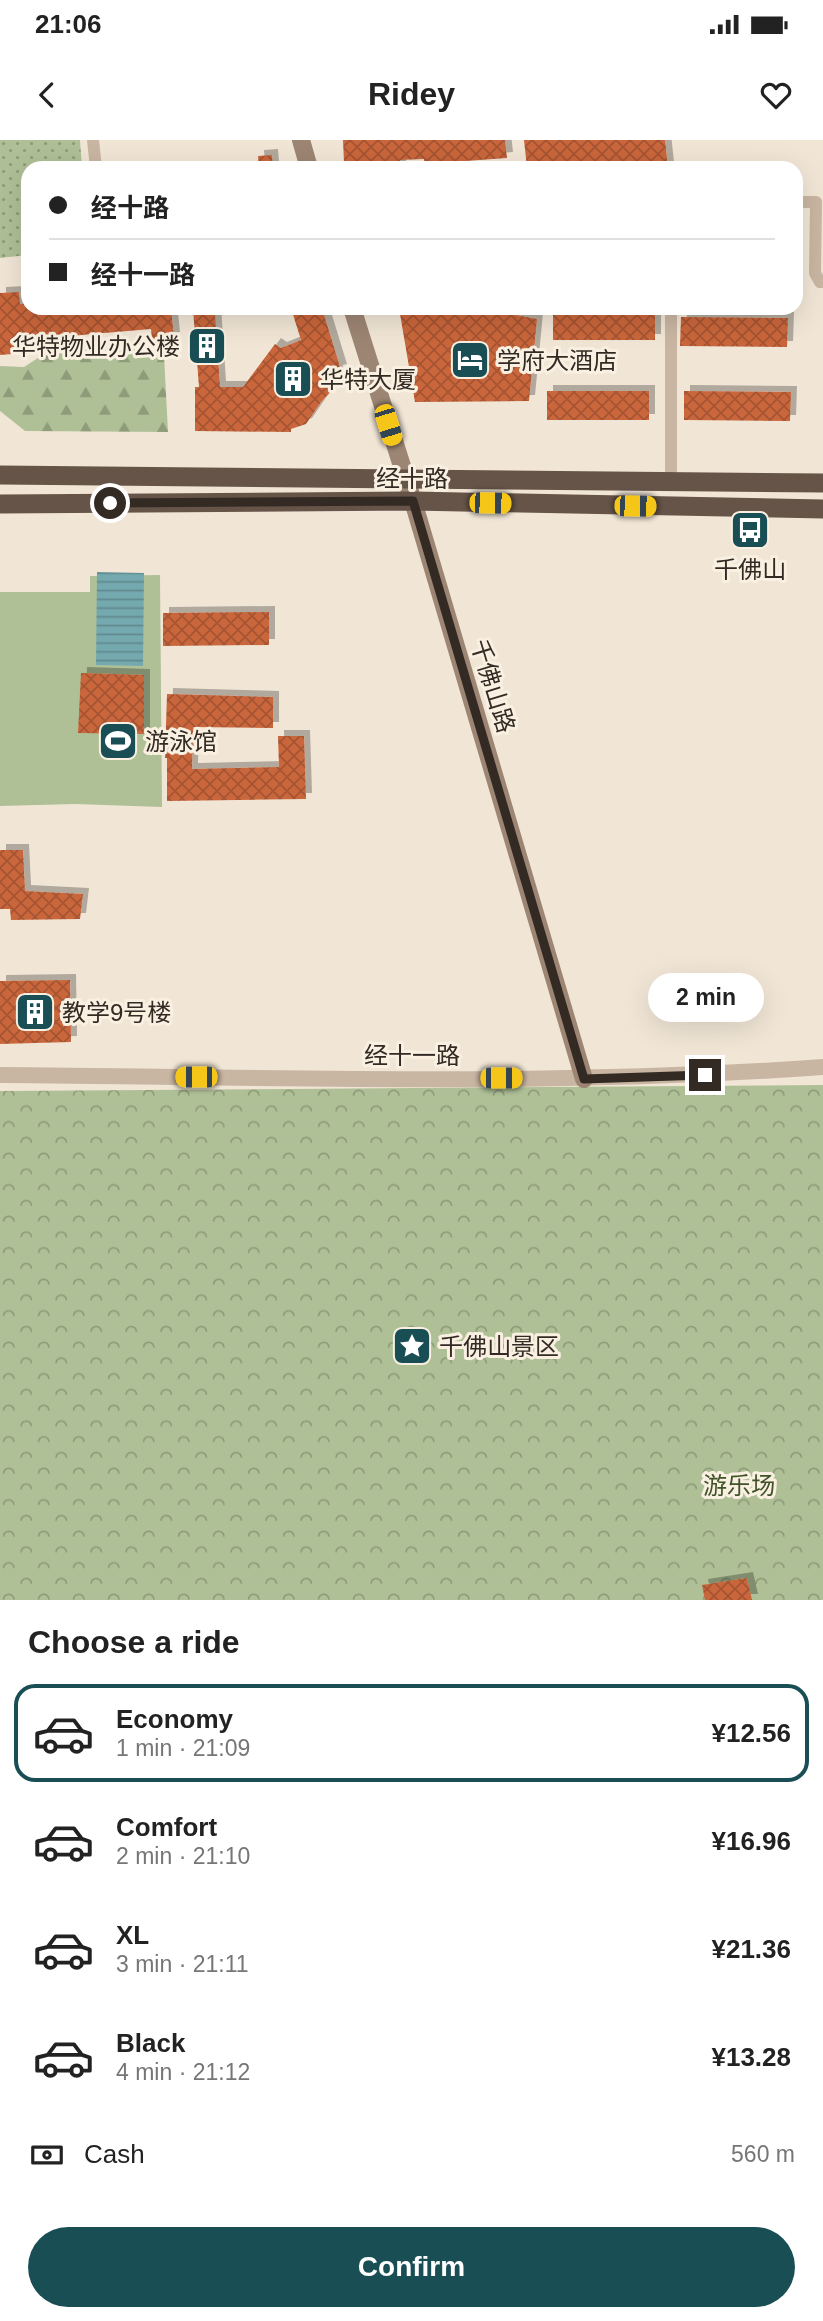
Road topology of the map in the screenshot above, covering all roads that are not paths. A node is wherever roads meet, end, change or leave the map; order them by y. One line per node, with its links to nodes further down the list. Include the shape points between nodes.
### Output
1 (93, 140): 3 (street)
2 (301, 140): 4 (main road)
3 (95, 161)
4 (307, 161)
5 (803, 202): 6 (street, via 816,202 815,272)
6 (823, 282)
7 (354, 315): 10 (main road, 千佛山路)
8 (671, 315): 11 (street)
9 (0, 475): 10 (highway, 经十路)
10 (405, 479): 11 (highway, 经十路); 13 (main road, 千佛山路)
11 (671, 481): 12 (highway, 经十路)
12 (823, 483)
13 (413, 501): 14 (highway, 经十路); 15 (highway, 经十路); 18 (main road, 千佛山路)
14 (0, 504)
15 (823, 509)
16 (823, 1067): 18 (street, 经十一路)
17 (0, 1075): 18 (street, 经十一路)
18 (584, 1079)

